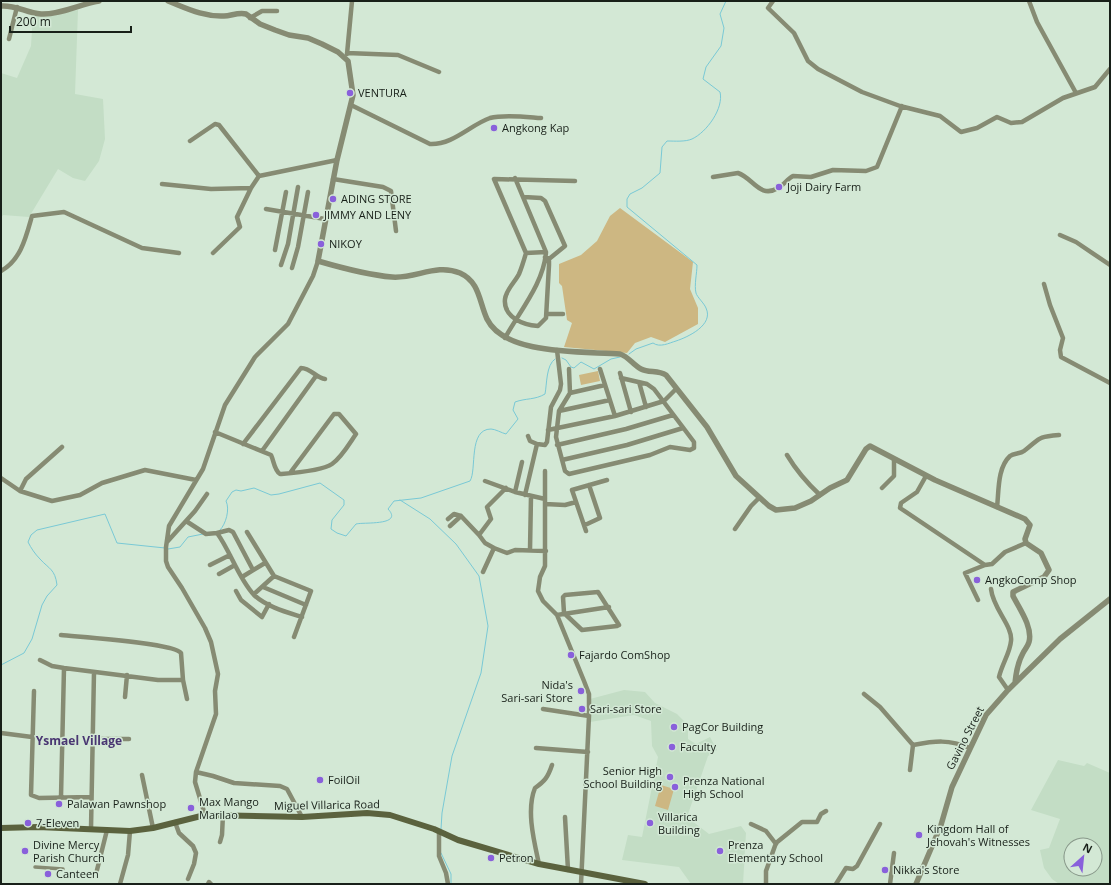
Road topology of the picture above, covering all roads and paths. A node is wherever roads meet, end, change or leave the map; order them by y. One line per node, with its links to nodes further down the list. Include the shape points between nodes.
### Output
1 (99, 1): 7 (street, via 68,10 41,14)
2 (168, 1): 9 (street, via 196,13 224,16 243,13)
3 (352, 1): 11 (street)
4 (773, 1): 16 (street, via 768,8 794,33 808,61 818,70 862,92)
5 (1028, 1): 14 (street)
6 (1, 6): 7 (street)
7 (17, 7): 10 (street)
8 (277, 11): 9 (street, via 262,11)
9 (250, 18): 11 (street, via 275,30 308,38)
10 (9, 39)
11 (346, 55): 13 (street, via 398,55); 15 (street, via 353,96)
12 (1110, 69): 14 (street, via 1095,87)
13 (439, 72)
14 (1076, 93): 16 (street, via 1022,122 1012,123 997,117 967,132 956,130 940,116)
15 (351, 105): 17 (street, via 430,144 452,138 491,118); 19 (street)
16 (902, 106): 21 (street, via 877,167 866,171 833,170 811,178 793,176 770,192 762,190 738,173)
17 (541, 118)
18 (190, 141): 20 (street, via 215,124 219,125)
19 (336, 160): 20 (street); 23 (street)
20 (259, 176): 27 (street)
21 (713, 177)
22 (515, 178): 24 (street); 30 (street); 40 (street, via 496,178 494,181)
23 (333, 179): 35 (street); 36 (street, via 382,187 391,191)
24 (575, 181)
25 (162, 184): 27 (street, via 212,189)
26 (298, 187): 33 (street)
27 (251, 188): 41 (street, via 238,217 240,228)
28 (286, 192): 32 (street)
29 (308, 192): 34 (street)
30 (524, 197): 42 (street); 42 (street, via 540,198 545,201 565,246)
31 (266, 209): 32 (street)
32 (282, 212): 33 (street); 38 (street)
33 (294, 214): 34 (street); 44 (street)
34 (304, 216): 35 (street); 46 (street)
35 (325, 219): 43 (street)
36 (396, 231)
37 (1060, 234): 45 (street)
38 (275, 250)
39 (179, 253): 47 (street, via 142,248 64,212 32,216 17,257)
40 (526, 253): 42 (street); 51 (street, via 505,299 509,314)
41 (214, 254)
42 (546, 256): 49 (street); 51 (street, via 537,282)
43 (318, 261): 52 (street, via 393,278 433,270 450,270 462,274 471,280 483,302 487,318 496,331); 73 (street, via 292,316 283,330 255,357 225,405)
44 (281, 265)
45 (1110, 265)
46 (292, 268)
47 (1, 271)
48 (1044, 284): 59 (street, via 1063,338 1061,357)
49 (547, 314): 50 (street); 51 (street, via 538,326)
50 (564, 314)
51 (515, 320): 52 (street)
52 (505, 338): 53 (street, via 538,348)
53 (557, 350): 61 (street, via 624,355 642,370 666,375); 72 (street, via 561,384 551,407)
54 (600, 369): 60 (street)
55 (568, 370): 62 (street)
56 (316, 376): 57 (street); 76 (street, via 308,369 301,368); 80 (street)
57 (325, 380)
58 (638, 382): 64 (street, via 651,386); 65 (street); 67 (street, via 620,376)
59 (1110, 383)
60 (605, 385): 62 (street); 63 (street)
61 (676, 388): 64 (street); 101 (street, via 718,443 736,476)
62 (570, 393): 66 (street)
63 (610, 400): 66 (street); 69 (street)
64 (664, 401): 65 (street); 68 (street)
65 (646, 407): 67 (street)
66 (559, 411): 70 (street)
67 (631, 412): 69 (street)
68 (673, 415): 71 (street); 78 (street, via 626,429)
69 (615, 416): 70 (street)
70 (557, 428): 72 (street); 78 (street)
71 (683, 428): 83 (street, via 627,445); 83 (street, via 695,445 690,450 670,447 650,455 569,474 565,471)
72 (548, 430): 77 (street, via 546,444)
73 (215, 432): 76 (street); 89 (street, via 203,468)
74 (1059, 435): 104 (street, via 1038,438 1023,452 1008,458 1000,477)
75 (528, 436): 77 (street, via 530,441)
76 (243, 444): 80 (street)
77 (537, 444): 98 (street)
78 (557, 444): 83 (street)
79 (62, 447): 95 (street, via 26,479)
80 (262, 451): 86 (street, via 271,455 277,473)
81 (787, 455): 99 (street)
82 (894, 459): 87 (street); 94 (street, via 894,476); 99 (street, via 875,447 868,447 847,480)
83 (562, 460)
84 (522, 462): 96 (street)
85 (545, 471): 102 (street)
86 (290, 473): 86 (street, via 332,464 356,434 339,414 334,414)
87 (926, 476): 104 (street); 122 (street, via 917,492 901,503 900,508)
88 (1, 478): 95 (street)
89 (196, 480): 95 (street, via 145,470 120,476 63,500 52,501); 114 (street, via 171,522)
90 (607, 480): 92 (street)
91 (485, 481): 93 (street)
92 (588, 485): 103 (street, via 572,490); 103 (street, via 600,518 586,528)
93 (506, 488): 96 (street); 112 (street, via 487,507 490,519)
94 (882, 488)
95 (20, 491)
96 (515, 492): 98 (street)
97 (207, 494): 107 (street)
98 (526, 494): 100 (street)
99 (820, 495): 101 (street, via 811,501 783,510 772,508)
100 (531, 496): 102 (street); 116 (street)
101 (760, 498): 109 (street)
102 (545, 501): 103 (street, via 565,505); 117 (street)
103 (576, 502)
104 (997, 507): 113 (street, via 1027,520 1030,525)
105 (461, 516): 106 (street, via 454,514); 108 (street); 112 (street)
106 (448, 519)
107 (186, 521): 111 (street, via 206,534); 114 (street)
108 (450, 526)
109 (735, 529)
110 (247, 532): 119 (street)
111 (216, 534): 118 (street); 123 (street, via 229,530 233,532)
112 (479, 535): 115 (street)
113 (1026, 543): 122 (street, via 1005,552 992,564); 147 (street, via 1041,553 1049,570 1044,576 1013,592 1012,596 1026,622 1029,635)
114 (166, 545): 165 (street, via 168,567 205,628 218,674 215,691 216,714)
115 (494, 548): 116 (street, via 505,553); 124 (street)
116 (530, 550): 117 (street)
117 (546, 551): 138 (street, via 545,569 540,577 538,591 543,601)
118 (230, 555): 120 (street); 121 (street)
119 (265, 563): 123 (street); 126 (street)
120 (210, 565)
121 (235, 565): 125 (street); 127 (street)
122 (985, 565): 133 (street, via 965,573)
123 (254, 570): 127 (street)
124 (483, 572)
125 (219, 574)
126 (274, 576): 128 (street); 135 (street, via 311,591)
127 (242, 577): 131 (street)
128 (263, 587): 131 (street); 135 (street)
129 (991, 589): 148 (street, via 994,606 1011,634 1011,642 999,677)
130 (236, 591): 134 (street, via 241,600 262,617)
131 (254, 594): 134 (street)
132 (1110, 599): 147 (street, Gavino Street, via 1060,639)
133 (978, 600)
134 (269, 604): 139 (street)
135 (306, 605): 139 (street)
136 (609, 607): 137 (street); 137 (street, via 597,592 565,595 562,599); 137 (street, via 619,622 618,626 583,630)
137 (564, 613): 138 (street)
138 (557, 615): 154 (street, via 589,694)
139 (302, 617): 141 (street)
140 (61, 636): 146 (street, via 176,649 181,654)
141 (294, 637)
142 (40, 660): 143 (street)
143 (64, 668): 144 (street); 167 (street)
144 (94, 672): 145 (street); 157 (street)
145 (127, 676): 146 (street); 151 (street)
146 (183, 680): 152 (street)
147 (1015, 683): 148 (street, Gavino Street)
148 (1008, 690): 161 (street, Gavino Street, via 986,715)
149 (34, 691): 156 (street)
150 (864, 694): 159 (street, via 880,707)
151 (125, 697)
152 (187, 699)
153 (543, 709): 154 (street)
154 (589, 716): 162 (street)
155 (1, 733): 156 (street)
156 (32, 737): 167 (street, via 32,795 38,798)
157 (93, 739): 158 (street); 168 (street)
158 (129, 739)
159 (913, 744): 161 (street, via 955,742); 164 (street)
160 (536, 748): 162 (street)
161 (970, 748): 200 (street, Gavino Street, via 952,787 941,825)
162 (588, 752): 191 (street)
163 (552, 765): 186 (street, via 548,778 535,788 532,799 532,833)
164 (910, 770)
165 (196, 772): 171 (street, via 197,787); 172 (street, via 234,783 280,786 287,789)
166 (142, 775): 178 (street)
167 (61, 797): 168 (street)
168 (91, 797): 179 (street)
169 (826, 811): 184 (street, via 817,822 802,822)
170 (223, 814): 171 (main road, Miguel Villarica Road); 172 (main road, Miguel Villarica Road); 183 (street)
171 (205, 815): 174 (main road, Miguel Villarica Road)
172 (302, 817): 182 (main road, Miguel Villarica Road, via 390,815)
173 (565, 817): 190 (street)
174 (175, 822): 178 (main road, Miguel Villarica Road); 192 (street, via 179,833 193,846 196,853)
175 (751, 824): 184 (street, via 766,831)
176 (880, 824): 198 (street, via 857,866 853,869 846,868)
177 (1, 828): 179 (main road, Miguel Villarica Road)
178 (153, 828): 181 (main road, Miguel Villarica Road)
179 (91, 829): 180 (main road, Miguel Villarica Road)
180 (107, 830): 181 (main road, Miguel Villarica Road); 189 (street)
181 (130, 831): 193 (street, via 128,855)
182 (439, 831): 186 (main road, Miguel Villarica Road, via 458,840); 194 (street, via 439,856)
183 (220, 842)
184 (776, 844): 197 (street, via 766,871)
185 (894, 853): 199 (street)
186 (539, 864): 190 (main road, Miguel Villarica Road)
187 (34, 867): 188 (street)
188 (63, 869)
189 (97, 870)
190 (568, 870): 191 (main road, Miguel Villarica Road)
191 (581, 872): 195 (street); 196 (main road, Miguel Villarica Road)
192 (188, 879)
193 (120, 884)
194 (448, 884)
195 (581, 884)
196 (645, 884)
197 (766, 884)
198 (836, 884)
199 (890, 884)
200 (916, 884)

